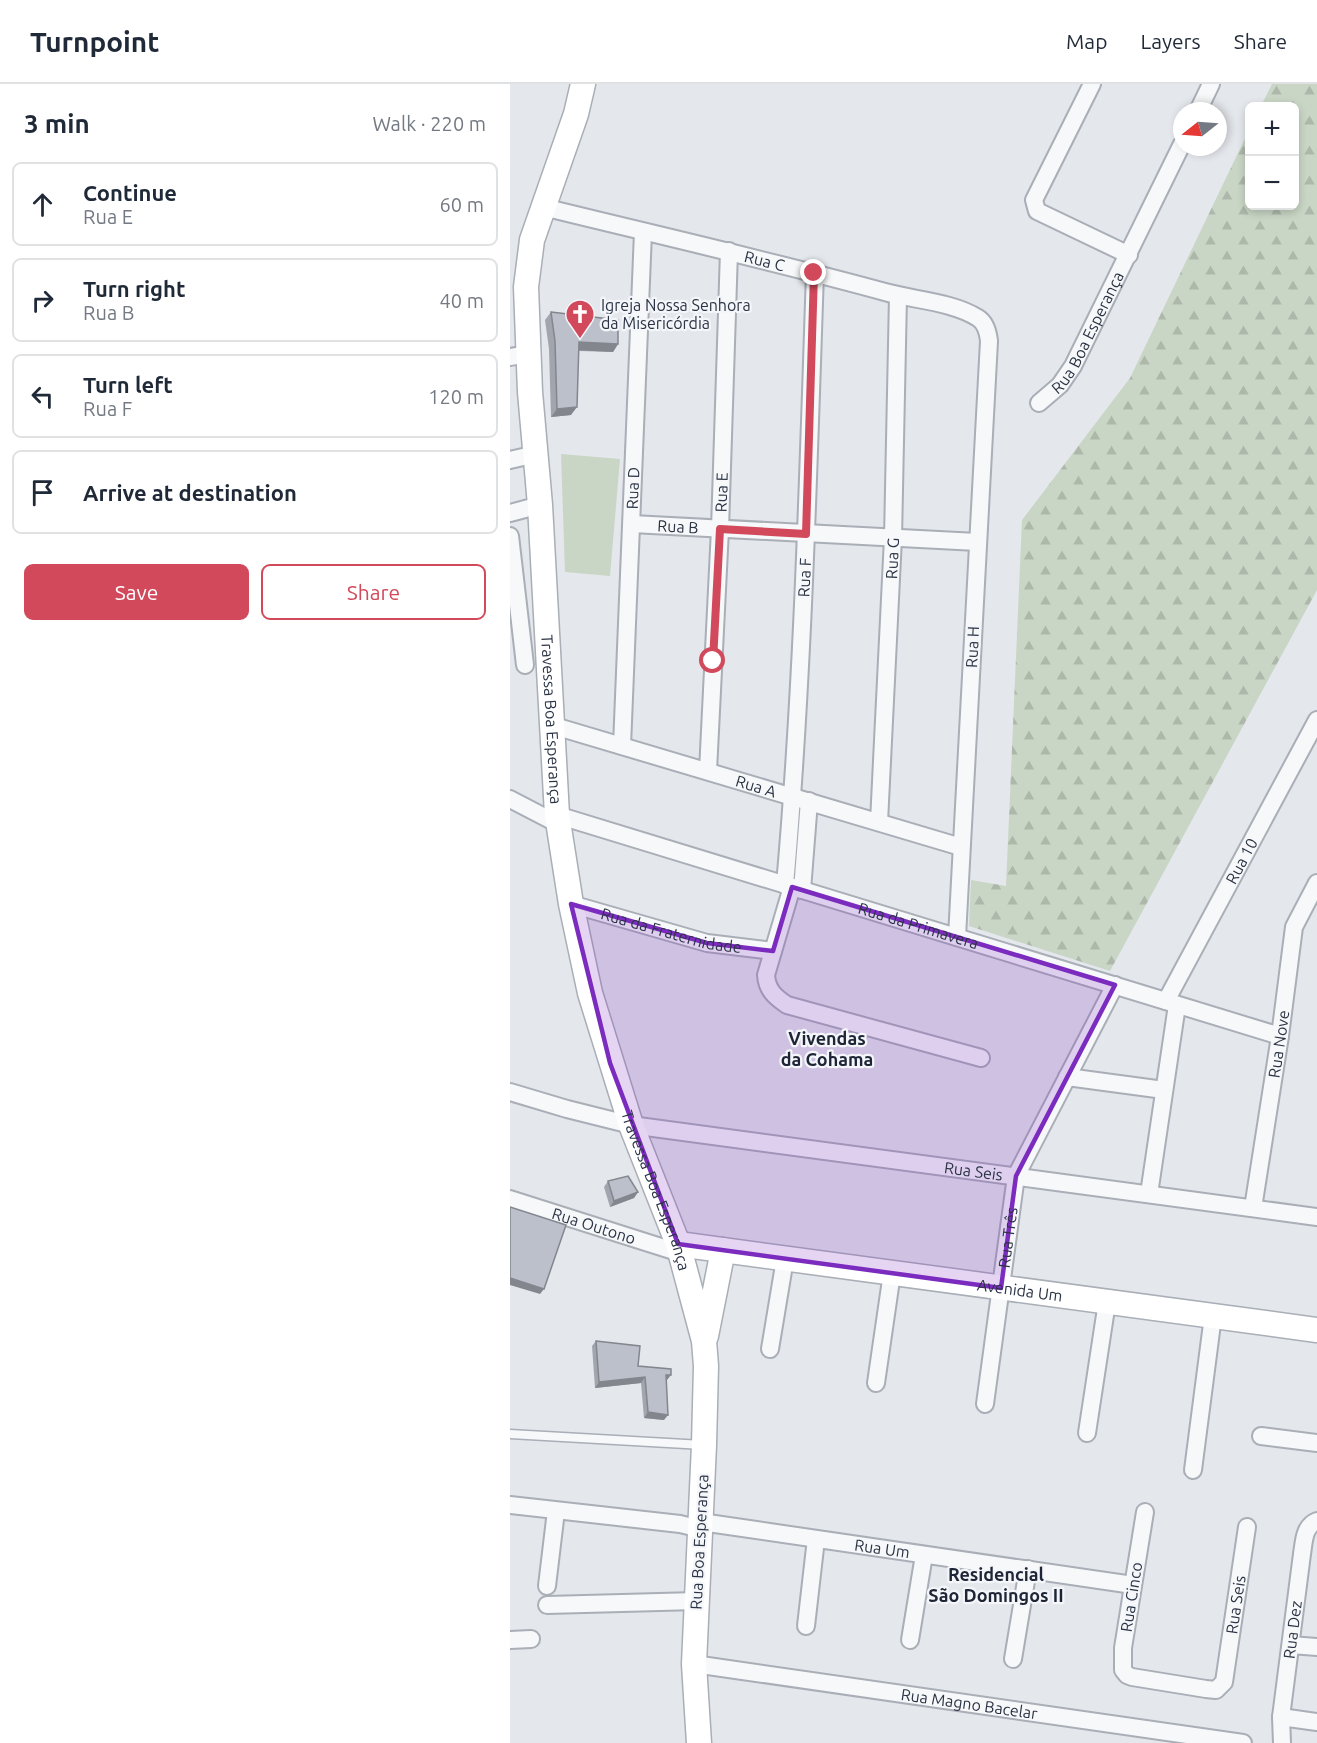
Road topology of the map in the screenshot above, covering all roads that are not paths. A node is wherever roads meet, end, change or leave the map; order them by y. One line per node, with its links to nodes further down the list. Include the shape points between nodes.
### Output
1 (583, 84): 6 (main road, Travessa Boa Esperança)
2 (1092, 84): 9 (street, Rua Boa Esperança, via 1034,200 1035,206 1037,212)
3 (1211, 84): 4 (street)
4 (1202, 102)
5 (1176, 156): 9 (street, Rua Boa Esperança)
6 (543, 207): 7 (street, Rua C); 12 (main road, Travessa Boa Esperança, via 532,240)
7 (643, 232): 8 (street, Rua C); 19 (street, Rua D)
8 (729, 251): 10 (street, Rua C); 20 (street, Rua E)
9 (1129, 255): 14 (street, Rua Boa Esperança, via 1073,366 1060,385)
10 (814, 273): 11 (street, Rua C); 21 (street, Rua F)
11 (898, 296): 13 (street, Rua C, via 965,311 980,319 988,333); 23 (street, Rua G)
12 (519, 356): 15 (main road, Travessa Boa Esperança)
13 (988, 356): 24 (street, Rua H)
14 (1039, 403)
15 (536, 454): 16 (street); 17 (main road, Travessa Boa Esperança)
16 (510, 460)
17 (540, 505): 18 (street); 27 (main road, Travessa Boa Esperança)
18 (510, 513)
19 (632, 524): 20 (street, Rua B); 28 (street, Rua D)
20 (720, 529): 21 (street, Rua B); 29 (street, Rua E)
21 (806, 534): 23 (street, Rua B); 31 (street, Rua F)
22 (510, 536): 25 (street)
23 (893, 538): 24 (street, Rua B); 33 (street, Rua G)
24 (977, 542): 34 (street, Rua H)
25 (525, 665)
26 (1317, 720): 41 (street, Rua 10)
27 (551, 725): 28 (street, Rua A); 32 (main road, Travessa Boa Esperança)
28 (622, 746): 29 (street, Rua A)
29 (708, 771): 31 (street, Rua A)
30 (510, 799): 32 (street, Rua da Primavera)
31 (801, 799): 33 (street, Rua A); 36 (street, Rua F)
32 (558, 819): 36 (street, Rua da Primavera); 37 (main road, Travessa Boa Esperança)
33 (879, 822): 34 (street, Rua A)
34 (961, 847): 38 (street, Rua H)
35 (1317, 882): 42 (street, Rua Nove, via 1294,927)
36 (793, 887): 38 (street, Rua da Primavera); 39 (street, Rua F)
37 (570, 904): 39 (street, Rua da Fraternidade, via 707,943); 47 (main road, Travessa Boa Esperança, via 590,993)
38 (957, 937): 40 (street, Rua da Primavera)
39 (772, 951): 43 (street, Rua F, via 766,982 786,1005)
40 (1115, 985): 41 (street, Rua da Primavera); 44 (street, Rua Três)
41 (1172, 1003): 42 (street, Rua da Primavera); 45 (street, Rua 10)
42 (1280, 1036): 51 (street, Rua Nove)
43 (981, 1058)
44 (1067, 1077): 45 (street); 48 (street, Rua Três)
45 (1164, 1090): 49 (street, Rua 10)
46 (510, 1092): 47 (street, Rua Seis)
47 (631, 1125): 48 (street, Rua Seis); 53 (main road, Travessa Boa Esperança)
48 (1016, 1176): 49 (street, Rua Seis); 57 (street, Rua Três)
49 (1149, 1194): 51 (street, Rua Seis)
50 (510, 1199): 53 (street, Rua Outono)
51 (1253, 1209): 52 (street, Rua Seis)
52 (1317, 1217)
53 (679, 1248): 54 (main road, Avenida Um); 61 (main road, Travessa Boa Esperança)
54 (723, 1250): 55 (main road, Avenida Um); 61 (main road)
55 (785, 1259): 56 (main road, Avenida Um); 62 (street)
56 (892, 1273): 57 (main road, Avenida Um); 63 (street)
57 (1001, 1287): 58 (main road, Avenida Um); 64 (street, Rua Três)
58 (1107, 1302): 59 (main road, Avenida Um); 65 (street)
59 (1213, 1316): 60 (main road, Avenida Um); 70 (street)
60 (1317, 1330)
61 (704, 1341): 69 (main road, Rua Boa Esperança)
62 (770, 1349)
63 (876, 1383)
64 (985, 1404)
65 (1087, 1433)
66 (510, 1434): 69 (lane)
67 (1261, 1436): 68 (street)
68 (1317, 1443)
69 (704, 1445): 75 (main road, Rua Boa Esperança)
70 (1193, 1470)
71 (510, 1505): 72 (street, Rua Um)
72 (556, 1511): 75 (street, Rua Um); 81 (street)
73 (1145, 1512): 80 (street, Rua Cinco)
74 (1317, 1521): 88 (street, Rua Dez, via 1306,1532)
75 (701, 1525): 77 (street, Rua Um); 82 (main road, Rua Boa Esperança)
76 (1247, 1527): 92 (street, Rua Seis, via 1224,1682 1216,1690)
77 (816, 1539): 78 (street, Rua Um); 84 (street)
78 (924, 1555): 79 (street, Rua Um); 87 (street)
79 (1028, 1569): 80 (street, Rua Um); 90 (street)
80 (1133, 1585): 92 (street, Rua Cinco, via 1122,1658 1123,1670)
81 (548, 1586)
82 (697, 1601): 83 (street); 91 (main road, Rua Boa Esperança)
83 (547, 1605)
84 (806, 1626)
85 (531, 1639): 86 (street)
86 (510, 1640)
87 (910, 1640)
88 (1291, 1645): 89 (street); 93 (street, Rua Dez)
89 (1317, 1647)
90 (1013, 1659)
91 (694, 1664): 95 (main road, Rua Boa Esperança); 96 (street, Rua Magno Bacelar)
92 (1132, 1677)
93 (1281, 1717): 94 (street); 97 (street, Rua Dez)
94 (1317, 1722)
95 (699, 1743)
96 (1243, 1743)
97 (1282, 1743)

